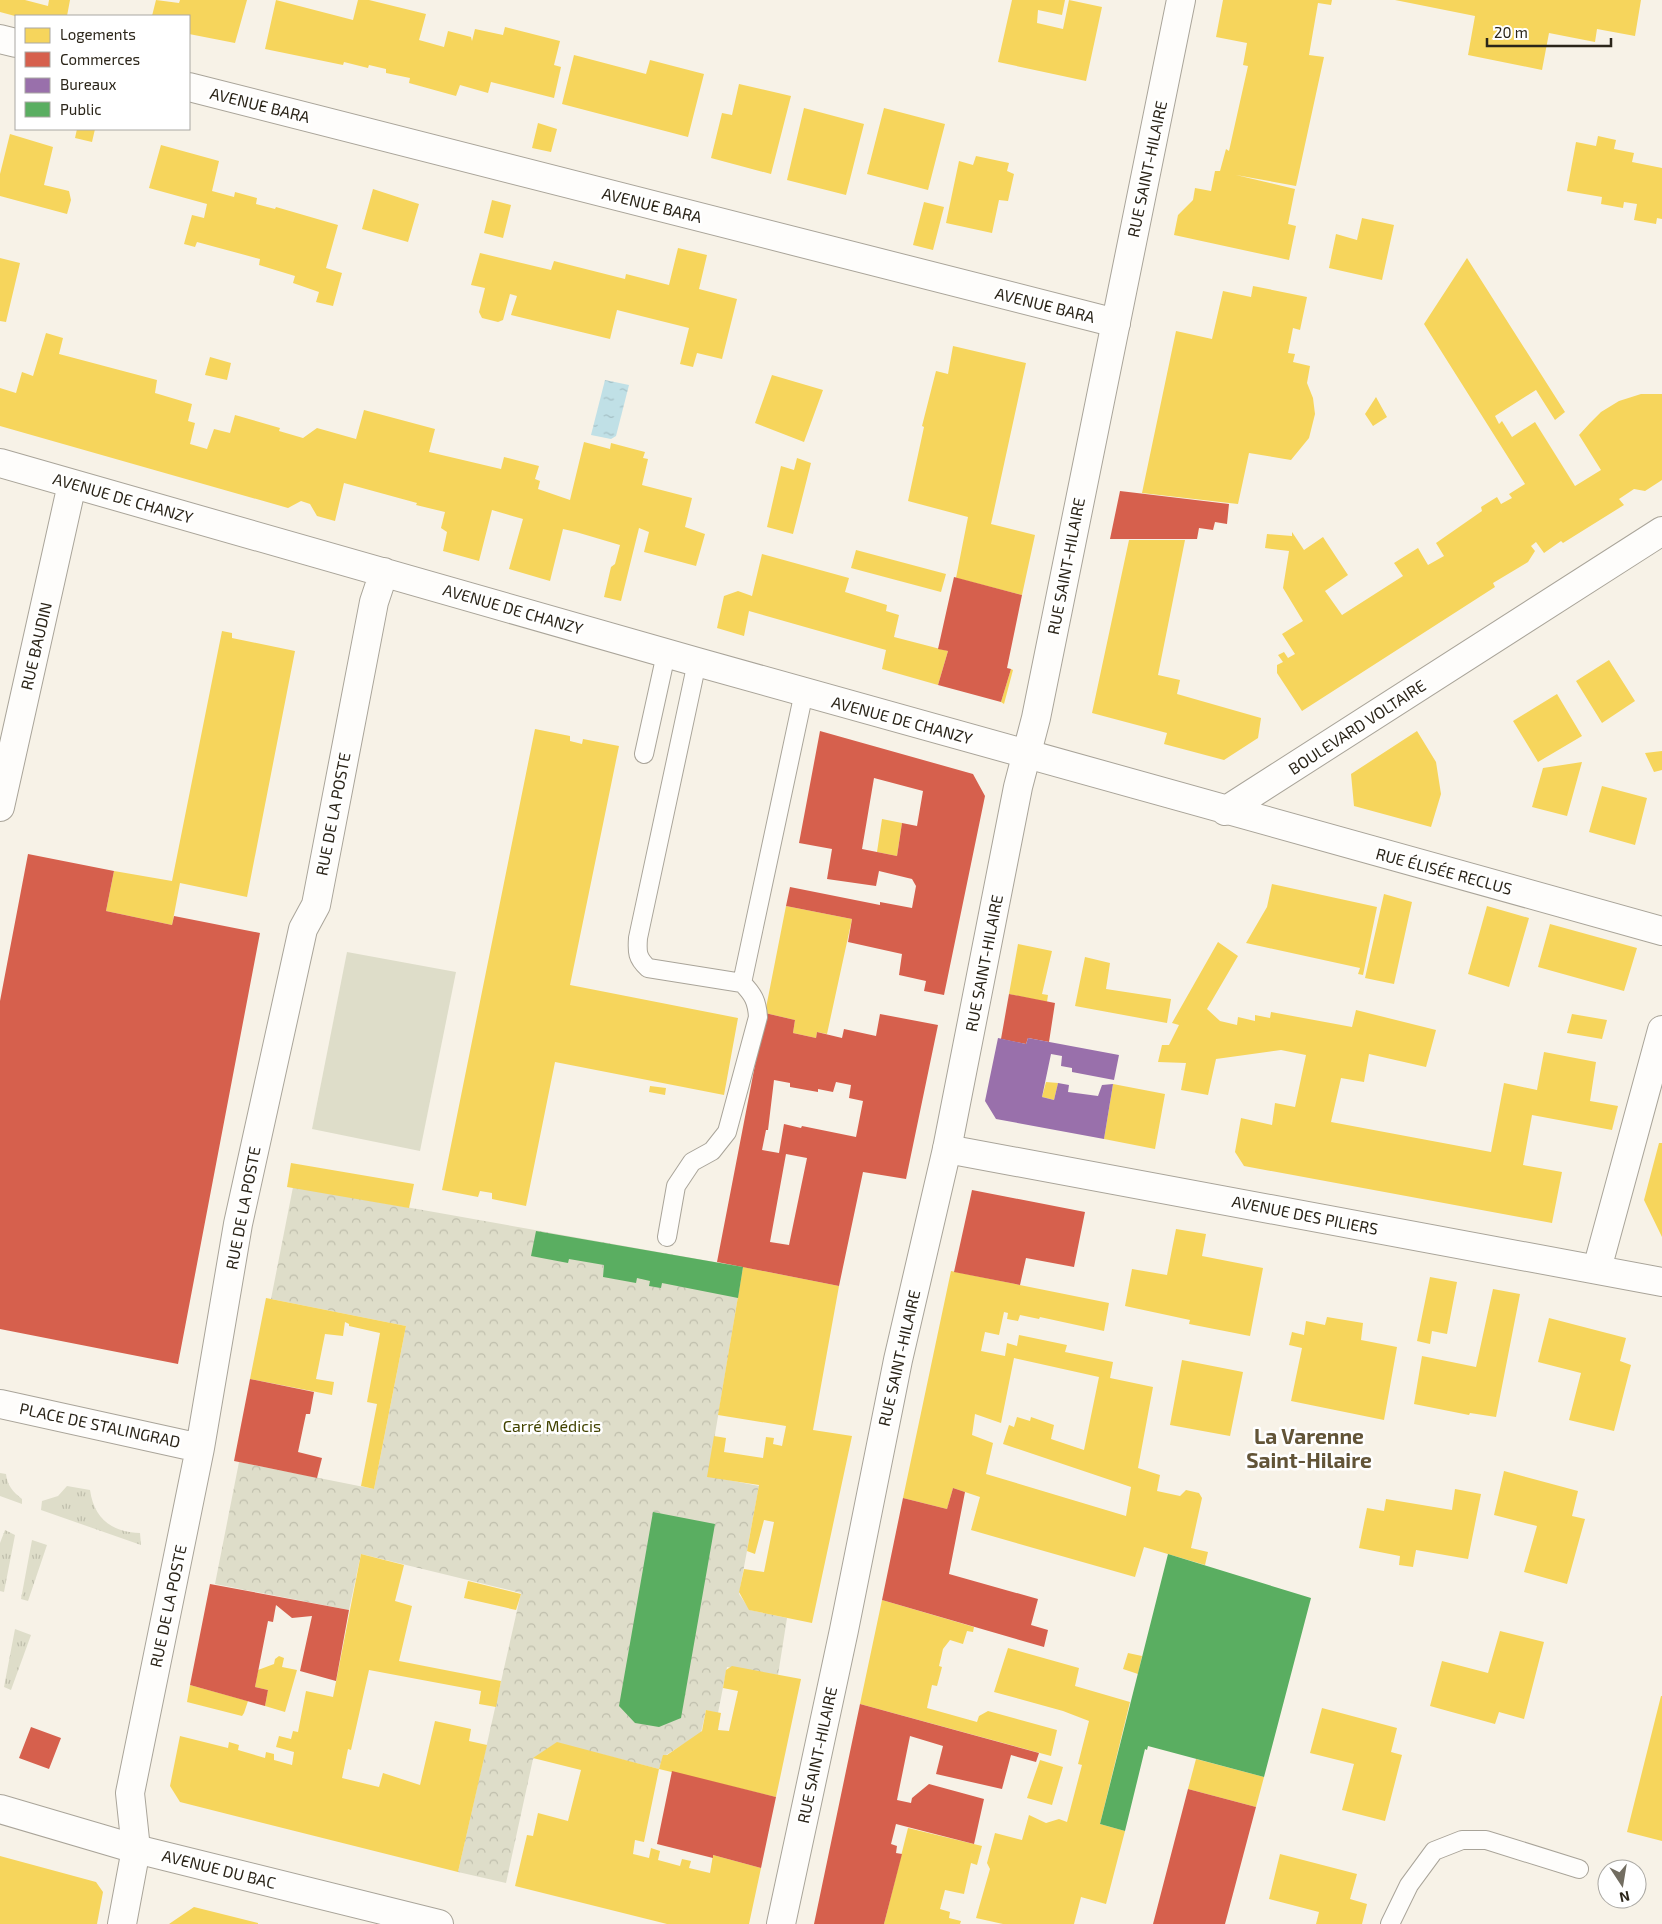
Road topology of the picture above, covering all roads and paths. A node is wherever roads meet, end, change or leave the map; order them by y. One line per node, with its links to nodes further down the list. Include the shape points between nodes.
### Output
1 (1181, 0): 5 (street, RUE SAINT-HILAIRE)
2 (0, 39): 3 (street)
3 (15, 43)
4 (190, 87): 5 (street, AVENUE BARA)
5 (1116, 323): 14 (street, RUE SAINT-HILAIRE)
6 (0, 463): 7 (street, AVENUE DE CHANZY)
7 (72, 484): 9 (street, AVENUE DE CHANZY); 15 (street, RUE BAUDIN)
8 (1662, 531): 16 (street, BOULEVARD VOLTAIRE)
9 (384, 572): 10 (street, AVENUE DE CHANZY); 25 (street, RUE DE LA POSTE, via 374,602 316,905 303,929 238,1224)
10 (666, 654): 11 (street, AVENUE DE CHANZY); 13 (lane)
11 (697, 662): 12 (street, AVENUE DE CHANZY); 18 (lane, via 637,953 648,968)
12 (804, 692): 14 (street, AVENUE DE CHANZY); 18 (lane)
13 (644, 754)
14 (1026, 755): 16 (street); 20 (street, RUE SAINT-HILAIRE)
15 (0, 807)
16 (1225, 811): 17 (street, RUE ÉLISÉE RECLUS)
17 (1662, 931)
18 (742, 983): 21 (lane, via 758,1004 758,1017 727,1132 712,1151 692,1162 676,1186)
19 (1662, 1030): 22 (street)
20 (947, 1149): 22 (street, AVENUE DES PILIERS); 31 (street, RUE SAINT-HILAIRE, via 898,1360)
21 (667, 1236)
22 (1597, 1269): 23 (street, AVENUE DES PILIERS)
23 (1662, 1282)
24 (0, 1404): 25 (street, PLACE DE STALINGRAD)
25 (200, 1448): 27 (street, RUE DE LA POSTE, via 130,1793)
26 (0, 1809): 27 (street, AVENUE DU BAC)
27 (136, 1849): 29 (street, RUE DE LA POSTE); 30 (street, AVENUE DU BAC)
28 (1579, 1869): 32 (lane, via 1486,1840 1462,1840 1434,1850 1409,1885)
29 (122, 1924)
30 (439, 1924)
31 (781, 1924)
32 (1390, 1924)

